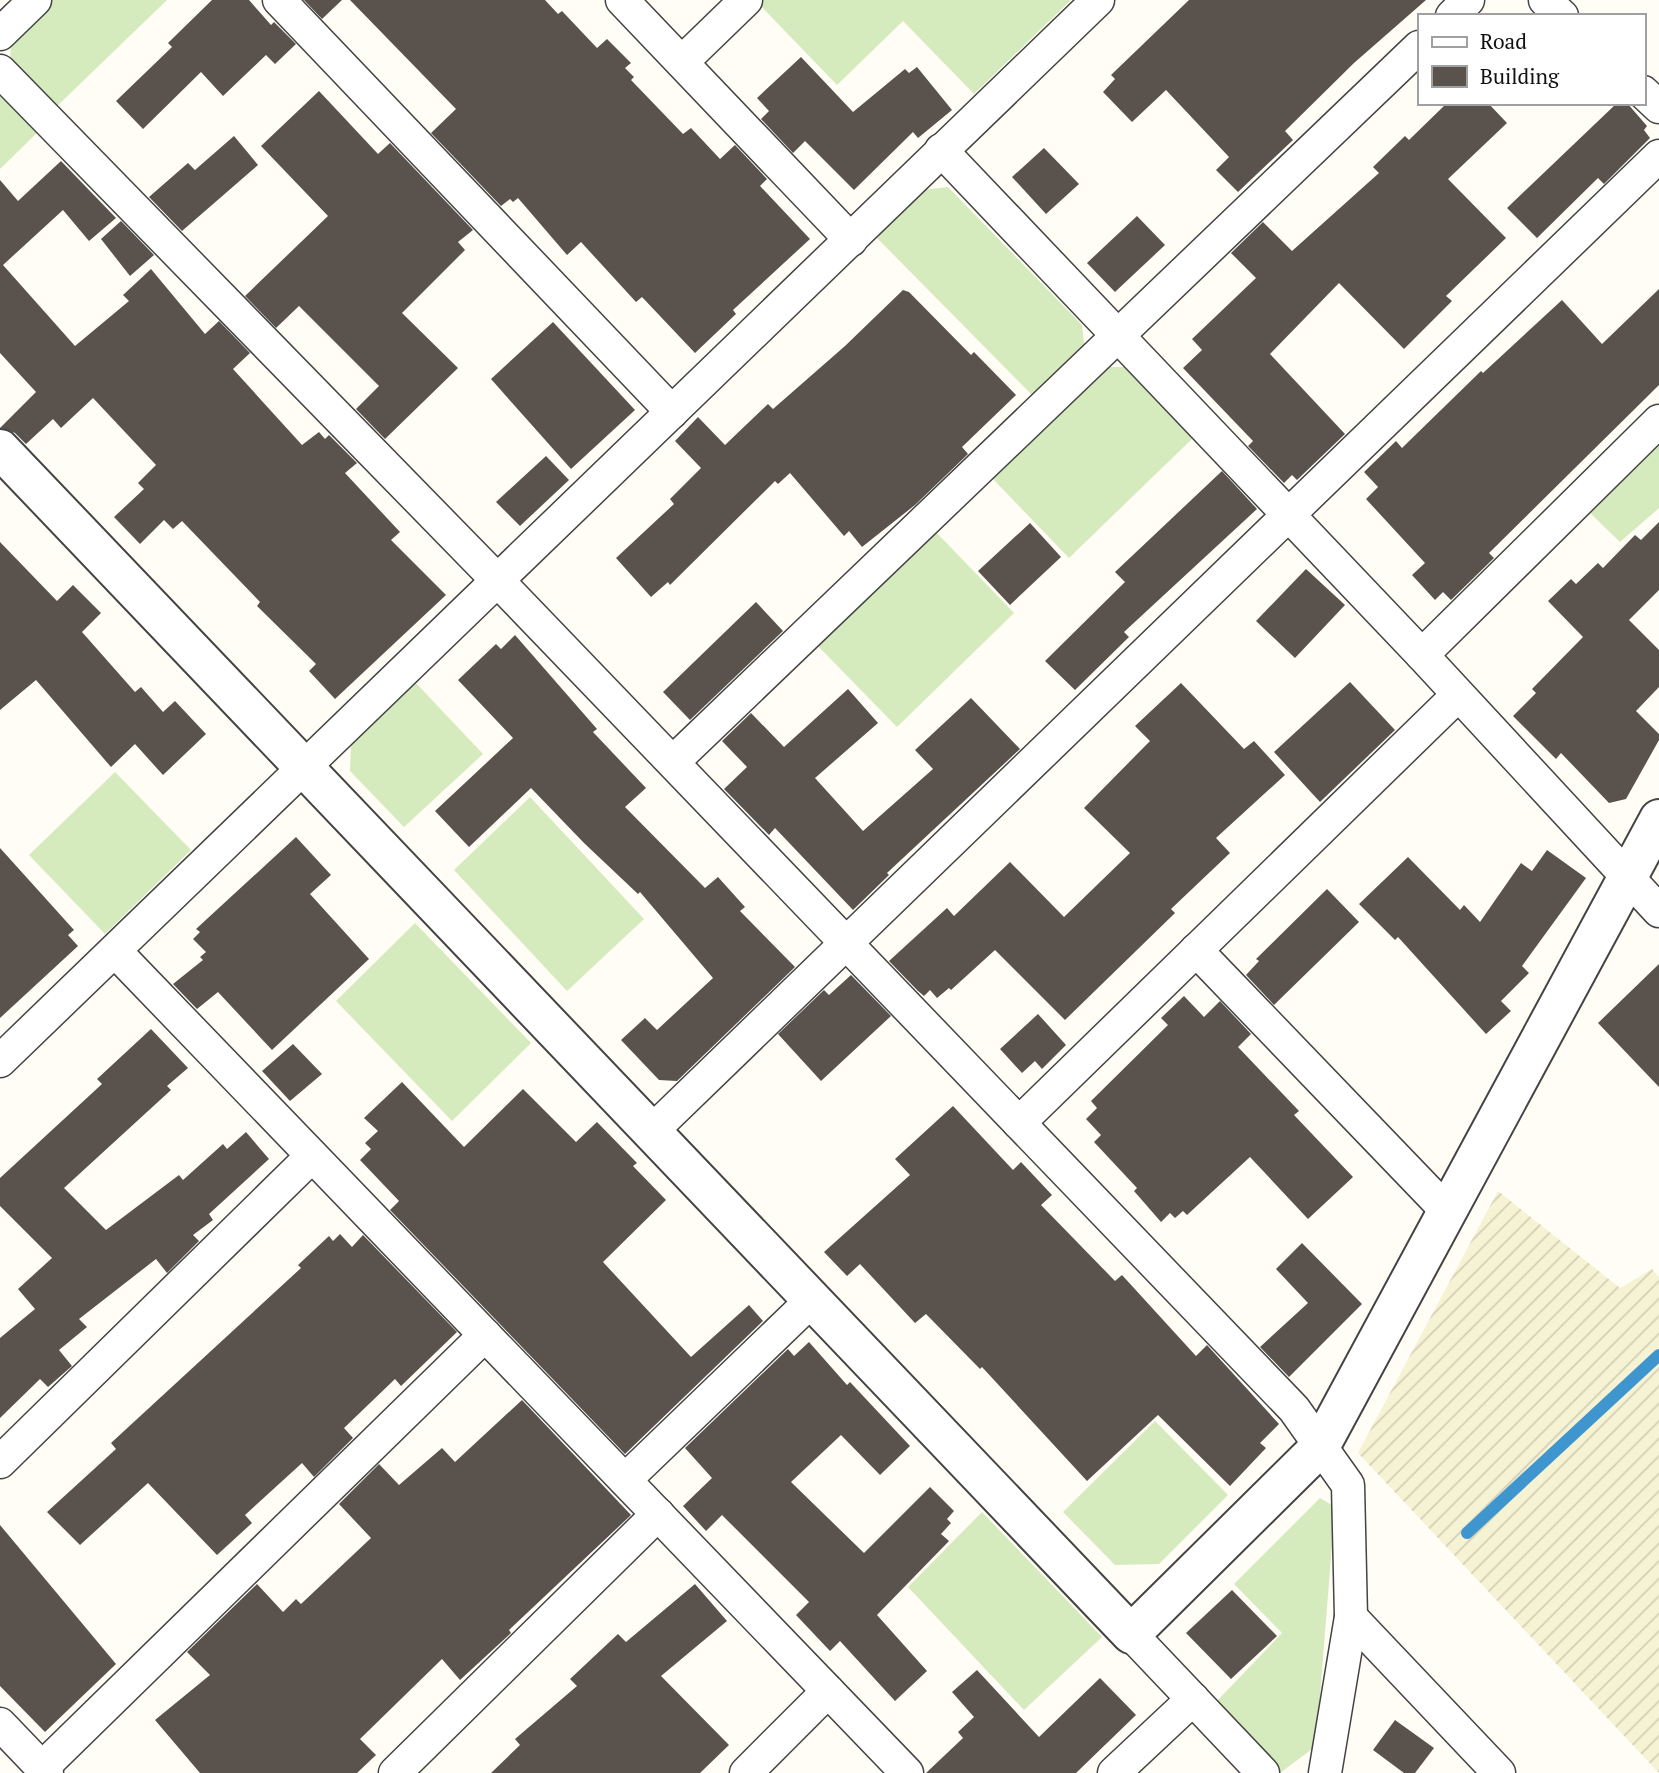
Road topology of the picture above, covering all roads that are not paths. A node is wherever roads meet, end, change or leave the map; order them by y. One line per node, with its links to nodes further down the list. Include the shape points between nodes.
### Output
1 (35, 0): 10 (street)
2 (279, 0): 20 (street)
3 (622, 0): 12 (street)
4 (747, 0): 12 (street)
5 (1098, 0): 16 (street)
6 (1468, 0): 8 (street)
7 (1545, 0): 9 (street)
8 (1454, 14)
9 (1560, 14)
10 (0, 34)
11 (1418, 48): 19 (street)
12 (682, 62): 18 (street)
13 (0, 71): 24 (street)
14 (1645, 94): 15 (street)
15 (1659, 107)
16 (941, 150): 18 (street); 19 (street)
17 (1659, 156): 23 (street)
18 (851, 240): 20 (street)
19 (1117, 335): 23 (street); 27 (street)
20 (672, 412): 24 (street)
21 (1659, 421): 25 (street)
22 (0, 449): 28 (street)
23 (1287, 514): 25 (street); 32 (street)
24 (498, 581): 27 (street); 28 (street)
25 (1422, 655): 26 (street)
26 (1458, 695): 30 (street); 33 (street)
27 (673, 762): 32 (street)
28 (305, 770): 34 (street); 37 (street)
29 (1659, 818): 30 (street)
30 (1628, 879): 31 (street); 39 (street)
31 (1659, 911)
32 (846, 943): 36 (street); 37 (street)
33 (1196, 950): 36 (street); 39 (street)
34 (115, 951): 35 (street); 38 (street)
35 (0, 1061)
36 (1019, 1123): 42 (street, via 1293,1409)
37 (652, 1131): 40 (street)
38 (312, 1156): 41 (street); 43 (street)
39 (1448, 1212): 42 (street)
40 (813, 1299): 44 (street); 47 (street)
41 (485, 1335): 44 (street); 51 (street)
42 (1320, 1447): 46 (street, via 1348,1485); 47 (street)
43 (0, 1462)
44 (625, 1480): 45 (street)
45 (658, 1514): 48 (street); 52 (street)
46 (1351, 1617): 57 (street); 58 (street)
47 (1131, 1634): 49 (street)
48 (828, 1691): 53 (street); 54 (street)
49 (1193, 1699): 55 (street); 56 (street)
50 (0, 1724): 51 (street)
51 (44, 1771)
52 (395, 1773)
53 (746, 1773)
54 (907, 1773)
55 (1114, 1773)
56 (1263, 1773)
57 (1325, 1773)
58 (1499, 1773)

